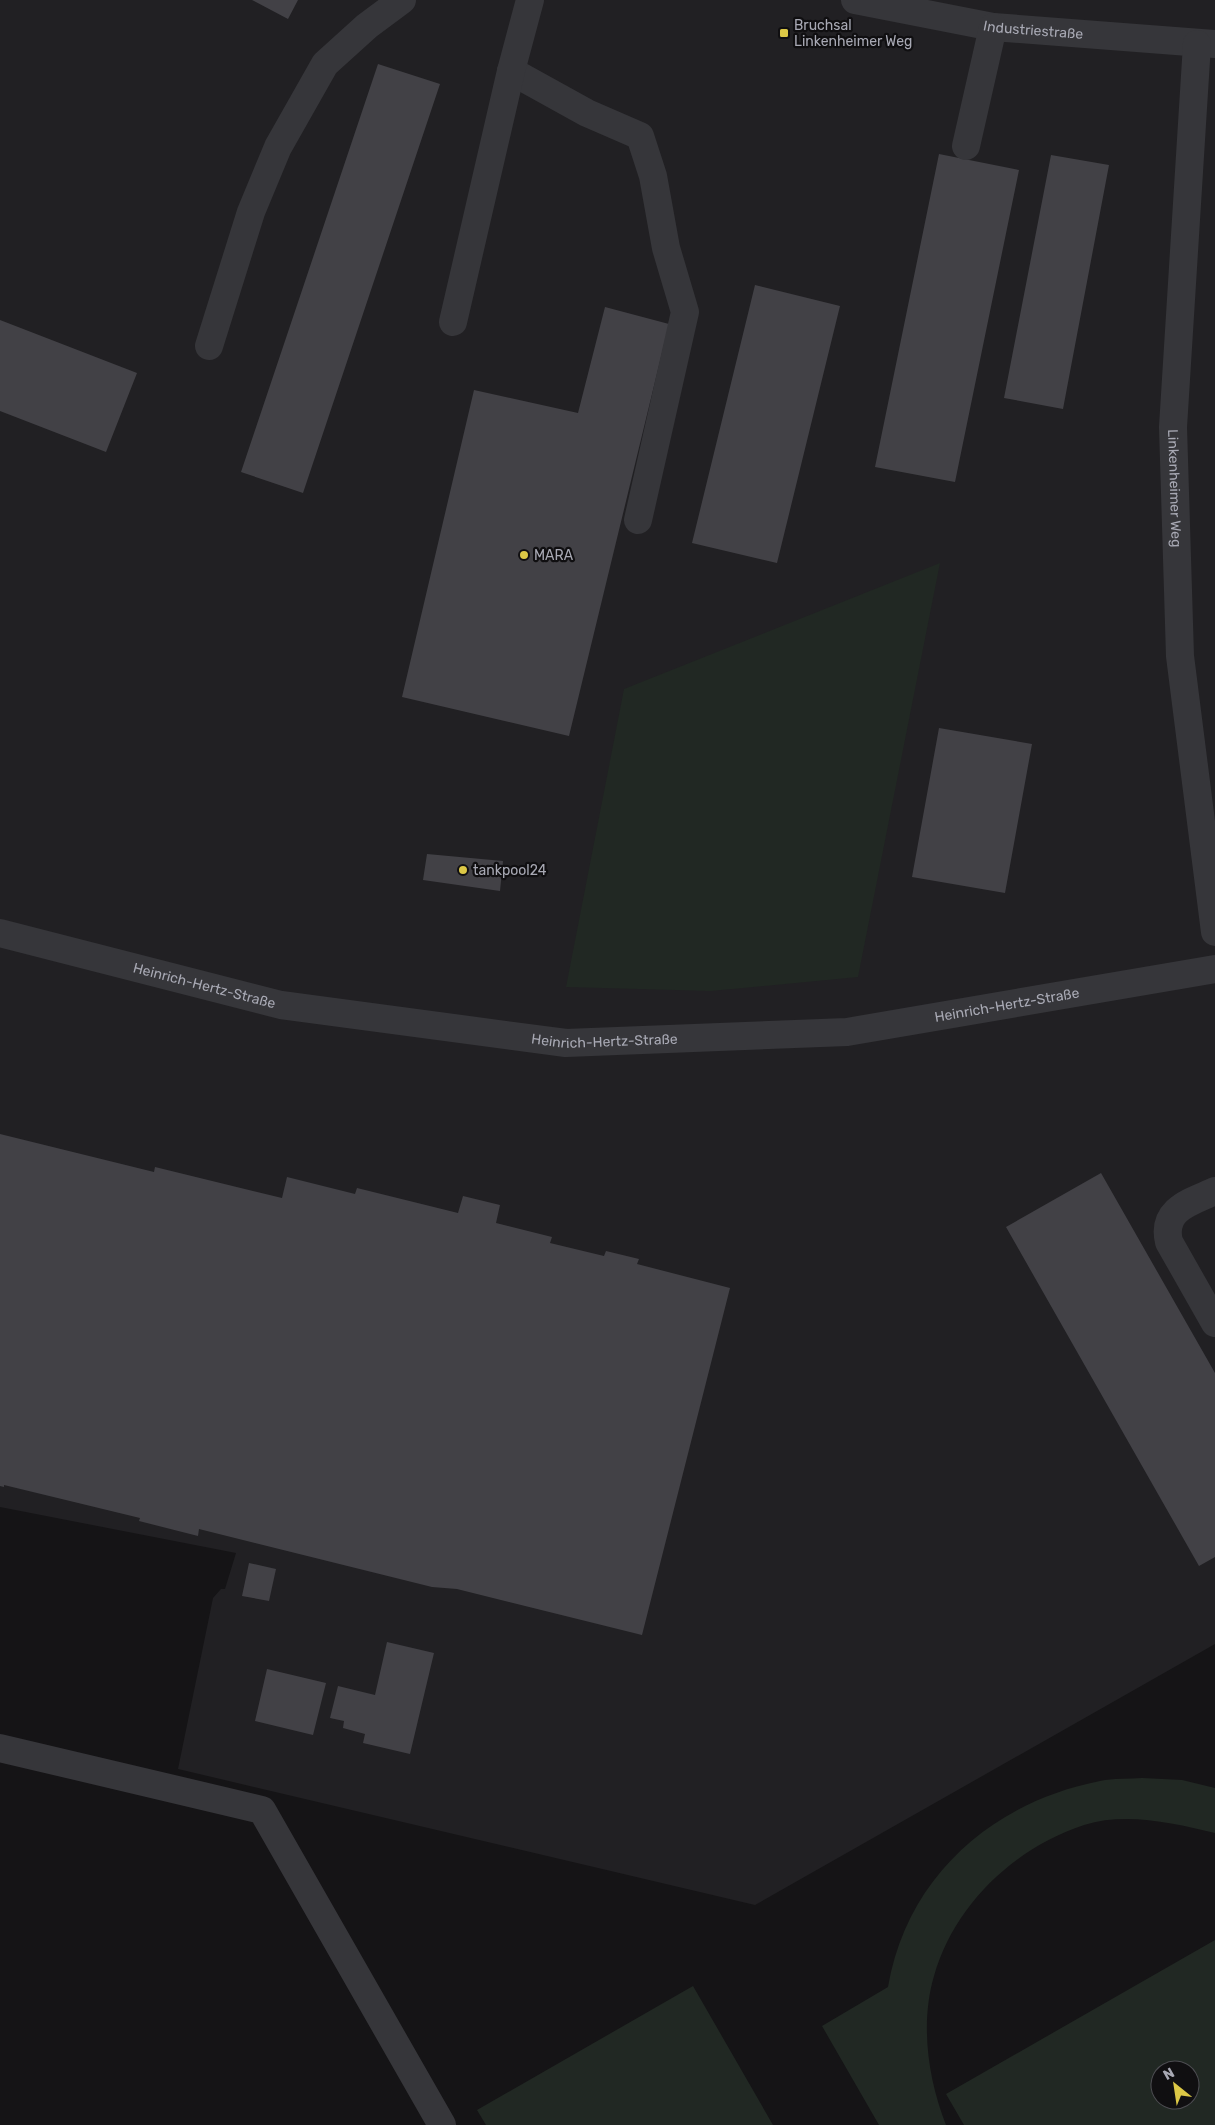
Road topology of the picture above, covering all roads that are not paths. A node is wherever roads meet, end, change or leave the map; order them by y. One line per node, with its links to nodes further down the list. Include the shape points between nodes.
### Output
1 (402, 0): 9 (street, via 325,64 278,147 251,212)
2 (530, 0): 6 (street)
3 (855, 0): 4 (street, Industriestraße)
4 (993, 27): 5 (street, Industriestraße); 7 (street)
5 (1206, 44): 11 (street, Linkenheimer Weg, via 1173,428 1180,656)
6 (511, 71): 8 (street); 10 (street, via 587,113 640,136 653,176 666,248 685,312)
7 (966, 146)
8 (453, 322)
9 (209, 346)
10 (638, 520)
11 (1215, 932)
12 (0, 933): 13 (street, Heinrich-Hertz-Straße, via 281,1005 566,1043 846,1032)
13 (1215, 969)
14 (1215, 1191): 15 (street, via 1183,1206 1167,1224 1166,1231 1169,1242)
15 (1215, 1323)
16 (0, 1748): 17 (street, via 262,1810)
17 (442, 2125)

